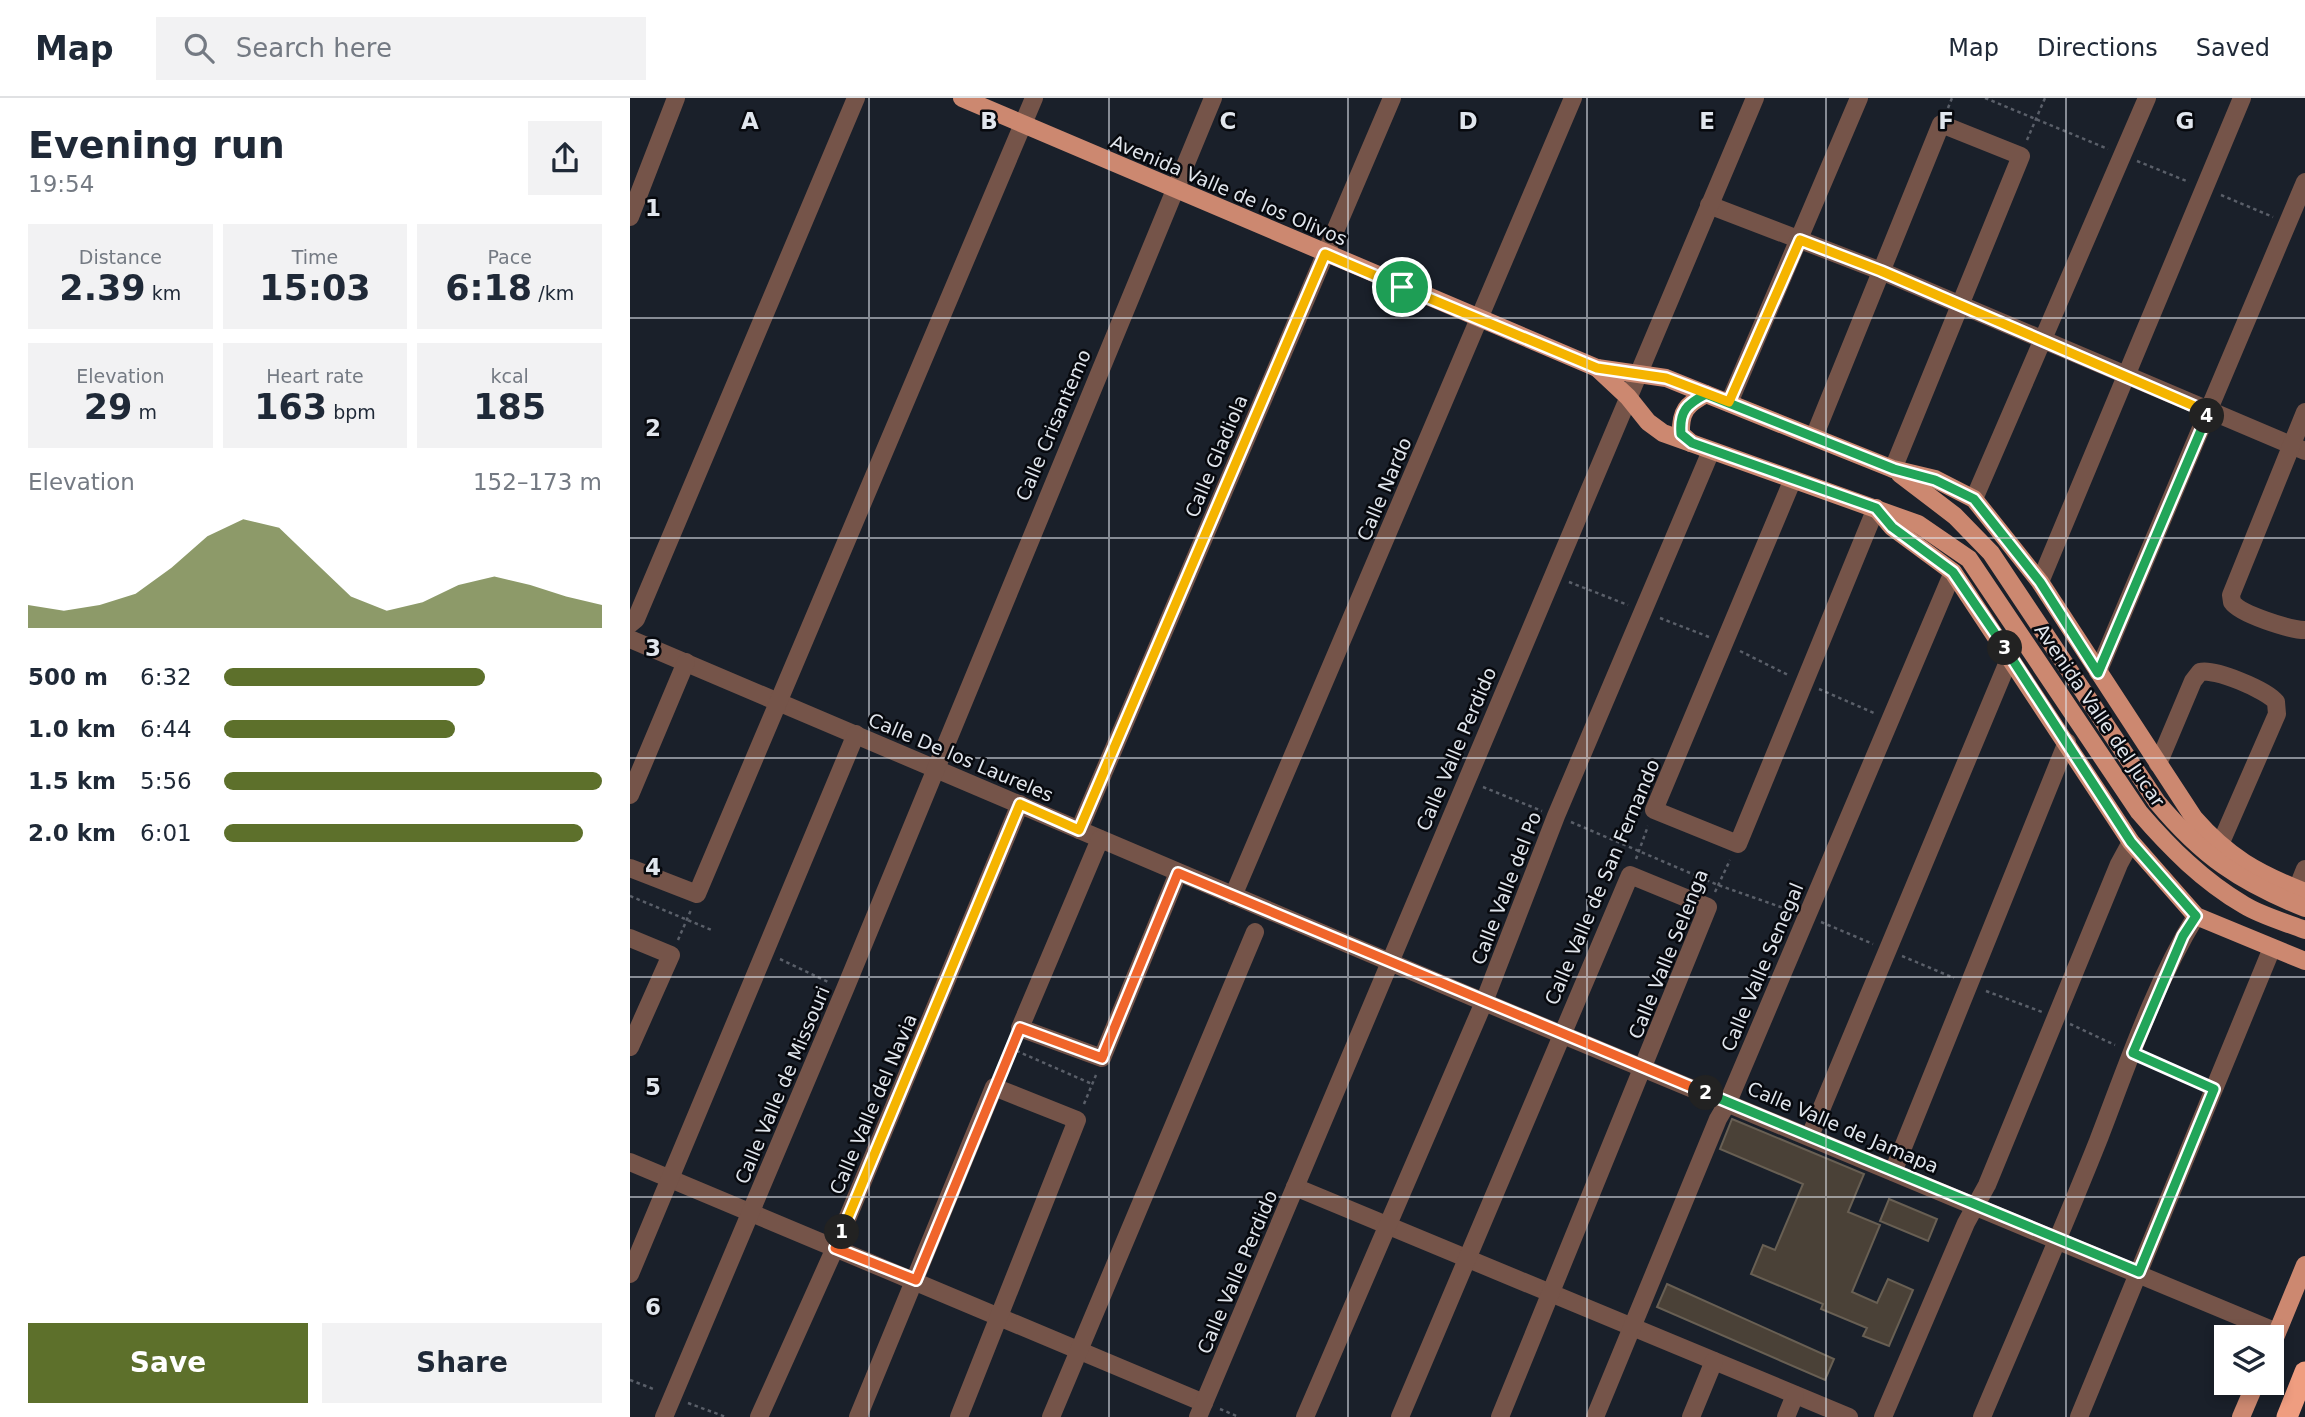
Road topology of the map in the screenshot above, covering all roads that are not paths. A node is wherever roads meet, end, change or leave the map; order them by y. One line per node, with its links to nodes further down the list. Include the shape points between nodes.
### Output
1 (676, 98): 16 (street)
2 (856, 98): 41 (street, via 636,619)
3 (962, 98): 12 (main road, Avenida Valle de los Olivos)
4 (1034, 98): 12 (street)
5 (1213, 98): 14 (street, Calle Crisantemo)
6 (1392, 98): 18 (street, Calle Gladiola)
7 (1573, 98): 21 (street, Calle Nardo)
8 (1755, 98): 15 (street, Calle Valle Perdido)
9 (1858, 98): 17 (street)
10 (2147, 98): 22 (street)
11 (2242, 98): 25 (street)
12 (1023, 123): 14 (main road, Avenida Valle de los Olivos); 47 (street)
13 (2305, 182): 29 (street)
14 (1174, 189): 18 (main road, Avenida Valle de los Olivos); 51 (street, Calle Crisantemo)
15 (1709, 205): 17 (street); 24 (street, Calle Valle Perdido)
16 (630, 216)
17 (1800, 240): 19 (street); 28 (street)
18 (1325, 254): 21 (main road, Avenida Valle de los Olivos); 54 (street, Calle Gladiola)
19 (1881, 271): 20 (street); 20 (street, via 1941,124 2021,156); 31 (street)
20 (1962, 307): 22 (street); 35 (street)
21 (1479, 319): 23 (main road, Avenida Valle de los Olivos); 62 (street, Calle Nardo)
22 (2043, 341): 25 (street); 37 (street)
23 (1597, 368): 24 (main road, Avenida Valle de los Olivos); 27 (main road, Avenida Valle de los Olivos)
24 (1637, 374): 26 (main road, Avenida Valle del Jucar, via 1666,378); 27 (street, Calle Valle Perdido)
25 (2125, 377): 29 (street); 40 (street)
26 (1706, 394): 28 (main road, Avenida Valle del Jucar); 32 (main road, via 1687,404 1680,418 1681,434)
27 (1628, 397): 32 (main road, Avenida Valle del Jucar, via 1656,428); 71 (street, Calle Valle Perdido)
28 (1729, 402): 31 (main road, Avenida Valle del Jucar)
29 (2208, 412): 33 (street); 46 (street)
30 (2305, 412): 33 (street)
31 (1814, 437): 35 (main road, Avenida Valle del Jucar)
32 (1692, 443): 34 (main road, Avenida Valle del Jucar)
33 (2298, 448): 42 (street, via 2232,588 2232,601 2241,610)
34 (1711, 451): 36 (main road, Avenida Valle del Jucar); 72 (street, Calle Valle del Po, via 1556,816)
35 (1894, 469): 37 (main road, Avenida Valle del Jucar, via 1935,480); 64 (main road, Avenida Valle del Jucar, via 1955,516 1991,553 2157,802 2184,835 2259,890)
36 (1793, 480): 38 (main road, Avenida Valle del Jucar); 38 (street, Calle Valle de San Fernando, via 1654,810 1738,844)
37 (1974, 499): 40 (main road, Avenida Valle del Jucar)
38 (1876, 508): 39 (main road, Avenida Valle del Jucar, via 1892,527); 66 (main road, Avenida Valle del Jucar, via 1918,524 1969,559 2139,812 2167,845 2246,907)
39 (1953, 572): 44 (main road, Avenida Valle del Jucar); 76 (street, Calle Valle Senegal)
40 (2040, 582): 46 (main road, Avenida Valle del Jucar)
41 (630, 624)
42 (2305, 630)
43 (630, 639): 45 (street, Calle De los Laureles)
44 (2010, 657): 49 (main road, Avenida Valle del Jucar); 77 (street)
45 (686, 662): 47 (street, Calle De los Laureles); 52 (street)
46 (2098, 673): 50 (main road, Avenida Valle del Jucar)
47 (779, 701): 48 (street, Calle De los Laureles); 58 (street, via 697,894)
48 (856, 734): 51 (street, Calle De los Laureles); 80 (street)
49 (2067, 742): 56 (main road, Avenida Valle del Jucar); 79 (street)
50 (2158, 764): 57 (main road, Avenida Valle del Jucar); 57 (street, via 2200,673 2211,672 2267,692 2276,702 2277,714)
51 (934, 768): 53 (street, Calle De los Laureles); 83 (street, Calle Valle de Missouri)
52 (630, 794)
53 (1020, 804): 54 (street, Calle De los Laureles); 86 (street, Calle Valle del Navia)
54 (1079, 830): 55 (street, Calle De los Laureles)
55 (1100, 839): 60 (street, Calle De los Laureles); 60 (street, via 1020,1028 1102,1058)
56 (2131, 842): 65 (main road, Avenida Valle del Jucar); 82 (street)
57 (2219, 847): 61 (main road, Avenida Valle del Jucar, via 2260,874)
58 (630, 868)
59 (2305, 869): 61 (street)
60 (1178, 873): 62 (street, Calle De los Laureles)
61 (2301, 890)
62 (1233, 896): 71 (street, Calle De los Laureles)
63 (1708, 907): 73 (street, Calle Valle de San Fernando, via 1630,875); 75 (street, Calle Valle Selenga)
64 (2305, 908)
65 (2196, 916): 69 (main road, Avenida Valle del Jucar); 85 (street, via 2133,1053)
66 (2305, 930)
67 (1255, 932): 97 (street)
68 (630, 938): 74 (street, via 671,955)
69 (2272, 948): 70 (main road, Avenida Valle del Jucar); 89 (street)
70 (2305, 961)
71 (1392, 962): 72 (street, Calle Valle de Jamapa); 81 (street, Calle Valle Perdido)
72 (1484, 1002): 73 (street, Calle Valle de Jamapa); 84 (street, Calle Valle del Po)
73 (1563, 1033): 75 (street, Calle Valle de Jamapa); 87 (street, Calle Valle de San Fernando)
74 (630, 1047)
75 (1644, 1068): 76 (street, Calle Valle de Jamapa); 92 (street, Calle Valle Selenga)
76 (1728, 1102): 77 (street, Calle Valle de Jamapa); 96 (street, Calle Valle Senegal)
77 (1810, 1136): 79 (street, Calle Valle de Jamapa)
78 (630, 1162): 80 (street)
79 (1893, 1172): 82 (street, Calle Valle de Jamapa)
80 (669, 1178): 83 (street); 90 (street)
81 (1295, 1187): 84 (street); 102 (street, Calle Valle Perdido)
82 (1975, 1205): 85 (street, Calle Valle de Jamapa); 115 (street)
83 (751, 1212): 86 (street); 103 (street, Calle Valle de Missouri)
84 (1387, 1227): 87 (street); 108 (street, Calle Valle del Po)
85 (2059, 1238): 89 (street, Calle Valle de Jamapa); 116 (street)
86 (835, 1248): 91 (street); 104 (street, Calle Valle del Navia)
87 (1469, 1260): 92 (street); 109 (street, Calle Valle de San Fernando)
88 (2305, 1265): 95 (main road)
89 (2139, 1272): 94 (street, Calle Valle de Jamapa); 117 (street)
90 (630, 1274)
91 (916, 1280): 93 (street); 93 (street, via 994,1087 1077,1120); 105 (street)
92 (1550, 1295): 96 (street); 110 (street, Calle Valle Selenga)
93 (1001, 1317): 97 (street); 106 (street)
94 (2247, 1325)
95 (2280, 1325)
96 (1633, 1327): 98 (street); 111 (street, Calle Valle Senegal)
97 (1080, 1348): 102 (street); 107 (street)
98 (1714, 1361): 100 (street); 112 (street)
99 (2305, 1372): 119 (highway)
100 (1795, 1395): 113 (street); 114 (street)
101 (2250, 1395): 118 (main road)
102 (1201, 1410)
103 (664, 1417)
104 (759, 1417)
105 (858, 1417)
106 (960, 1417)
107 (1051, 1417)
108 (1305, 1417)
109 (1400, 1417)
110 (1500, 1417)
111 (1595, 1417)
112 (1691, 1417)
113 (1786, 1417)
114 (1849, 1417)
115 (1883, 1417)
116 (1982, 1417)
117 (2079, 1417)
118 (2241, 1417)
119 (2287, 1417)

